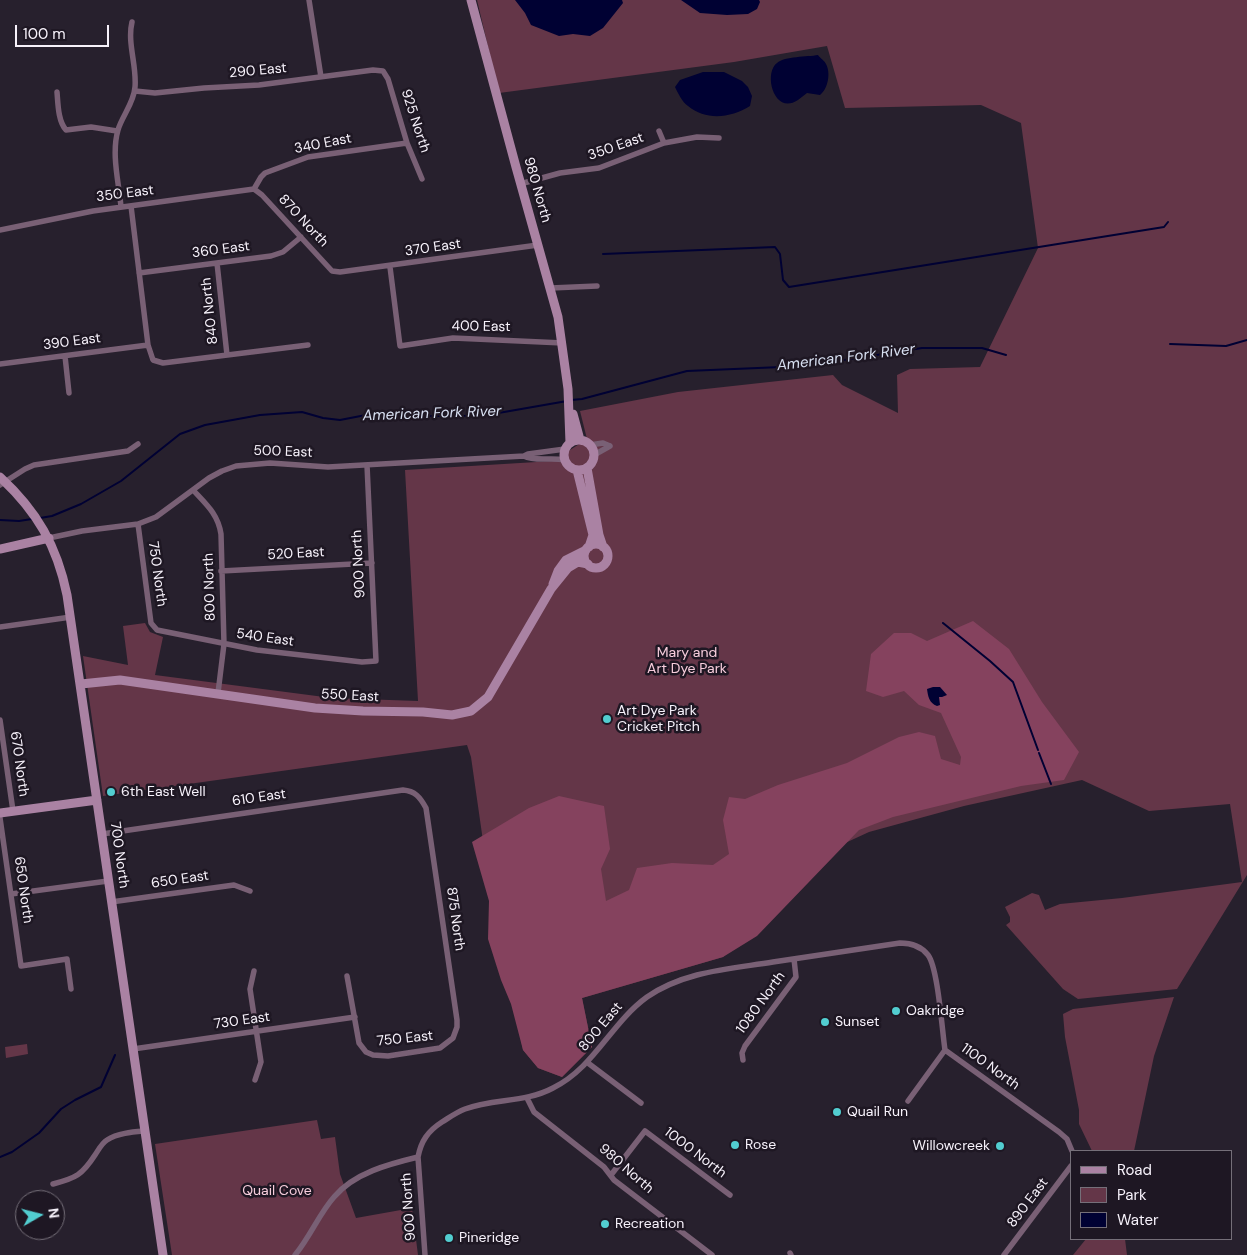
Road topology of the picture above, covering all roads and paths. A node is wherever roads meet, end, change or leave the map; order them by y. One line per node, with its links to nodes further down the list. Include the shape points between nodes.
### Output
1 (309, 0): 5 (street)
2 (471, 0): 14 (street, 980 North)
3 (132, 22): 6 (street)
4 (383, 71): 5 (street, 290 East); 11 (street, 925 North)
5 (321, 77): 6 (street, 290 East, via 154,93)
6 (135, 91): 8 (street)
7 (57, 92): 8 (street, via 60,119 66,130 91,127)
8 (117, 131): 17 (street, via 115,154)
9 (659, 131): 12 (street)
10 (719, 138): 12 (street, 350 East, via 698,137)
11 (407, 143): 13 (street, 925 North); 15 (street, 340 East, via 308,158 265,174)
12 (664, 143): 14 (street, 350 East, via 599,168 560,172)
13 (422, 179)
14 (520, 184): 20 (street, 980 North)
15 (254, 189): 16 (street, 350 East); 19 (street, 870 North)
16 (131, 206): 17 (street, 350 East); 24 (street)
17 (121, 207): 18 (street, 350 East)
18 (0, 230)
19 (301, 238): 21 (street, 360 East, via 277,255); 23 (street, 870 North)
20 (538, 245): 22 (street, 370 East); 26 (street, 980 North)
21 (217, 263): 24 (street, 360 East); 30 (street, 840 North)
22 (390, 267): 23 (street, 370 East); 27 (street, 400 East, via 400,346 453,338)
23 (332, 271)
24 (139, 273): 28 (street)
25 (598, 286): 26 (street)
26 (551, 288): 27 (street, 980 North)
27 (563, 343): 34 (street, 980 North)
28 (148, 345): 30 (street, via 153,360 163,364); 31 (street, 390 East)
29 (308, 345): 30 (street)
30 (228, 355)
31 (65, 356): 32 (street, 390 East); 33 (street)
32 (0, 364)
33 (69, 393)
34 (571, 411): 35 (street, 980 North); 38 (street, 980 North)
35 (580, 440): 37 (street); 38 (street)
36 (138, 444): 45 (street, via 128,451 34,465)
37 (590, 445): 39 (street); 39 (street, via 603,443 610,446)
38 (567, 446): 40 (street, 500 East); 41 (street)
39 (594, 455): 43 (street)
40 (524, 456): 41 (street, 500 East); 42 (street, 500 East)
41 (564, 460): 44 (street)
42 (367, 465): 46 (street, 500 East, via 252,464 222,471); 52 (street, 900 North)
43 (587, 468): 44 (street); 49 (street)
44 (577, 470): 50 (street, via 593,535)
45 (2, 482): 48 (street, 700 North, via 26,502)
46 (193, 490): 47 (street, 500 East, via 156,517); 54 (street, 800 North, via 215,513 219,523)
47 (138, 524): 48 (street, 500 East); 58 (street, 750 North)
48 (49, 538): 51 (street, 500 East); 56 (street, 700 North, via 58,558)
49 (603, 546): 50 (street, via 598,544); 53 (street, via 608,554 606,562 596,568)
50 (588, 548): 53 (street, via 585,559); 55 (street, 550 East, via 563,563)
51 (0, 549)
52 (372, 563): 54 (street, 520 East); 60 (street, 900 North)
53 (588, 564): 55 (street, 550 East, via 578,562 571,565)
54 (221, 571): 59 (street, 800 North)
55 (551, 589): 62 (street, 550 East, via 493,689 481,704 467,712 446,715 323,708)
56 (71, 617): 57 (street); 61 (street, 700 North)
57 (0, 627)
58 (154, 627): 59 (street, 540 East)
59 (224, 644): 60 (street, 540 East, via 362,662); 62 (street, 800 North)
60 (376, 661)
61 (81, 684): 62 (street, 550 East, via 120,680); 65 (street, 700 North)
62 (218, 693)
63 (0, 720): 66 (street, 670 North)
64 (418, 796): 69 (street, 610 East, via 402,790); 81 (street, 875 North, via 426,808 457,1020 455,1034)
65 (97, 800): 66 (street); 69 (street, 700 North)
66 (13, 811): 67 (street)
67 (0, 813)
68 (0, 818): 72 (street, 650 North)
69 (102, 834): 70 (street, 700 North)
70 (108, 881): 72 (street); 73 (street, 700 North)
71 (250, 890): 73 (street, 650 East, via 234,884)
72 (11, 894): 78 (street, 650 North, via 21,966 67,959)
73 (111, 902): 82 (street, 700 North)
74 (925, 951): 75 (street, 800 East, via 904,943); 83 (street, 1100 North, via 934,968)
75 (794, 959): 84 (street, 1080 North, via 796,978 745,1046); 85 (street, 800 East, via 707,972 666,986 625,1016)
76 (254, 971): 80 (street, via 250,989)
77 (347, 976): 79 (street)
78 (71, 989)
79 (355, 1017): 80 (street, 730 East); 81 (street, 750 East, via 359,1043 373,1055 388,1056)
80 (256, 1031): 82 (street, 730 East); 86 (street, via 261,1062)
81 (446, 1045)
82 (133, 1049): 90 (street, 700 North)
83 (945, 1050): 88 (street); 91 (street, 1100 North, via 1059,1132)
84 (743, 1060)
85 (588, 1063): 87 (street, 800 East, via 558,1086); 89 (street)
86 (255, 1080)
87 (527, 1098): 92 (street, 800 East, via 464,1109 429,1132 420,1146); 94 (street, 980 North, via 534,1112)
88 (908, 1101)
89 (641, 1103)
90 (145, 1131): 95 (street, via 108,1139 84,1172); 97 (street, 700 North)
91 (1072, 1150)
92 (418, 1158): 98 (street, via 353,1180 334,1196); 99 (street, 900 North)
93 (1070, 1167): 101 (street, 890 East)
94 (611, 1175): 96 (street, 1000 North, via 645,1131); 100 (street, 980 North)
95 (53, 1184)
96 (730, 1195)
97 (163, 1255)
98 (295, 1255)
99 (425, 1255)
100 (712, 1255)
101 (1004, 1255)

